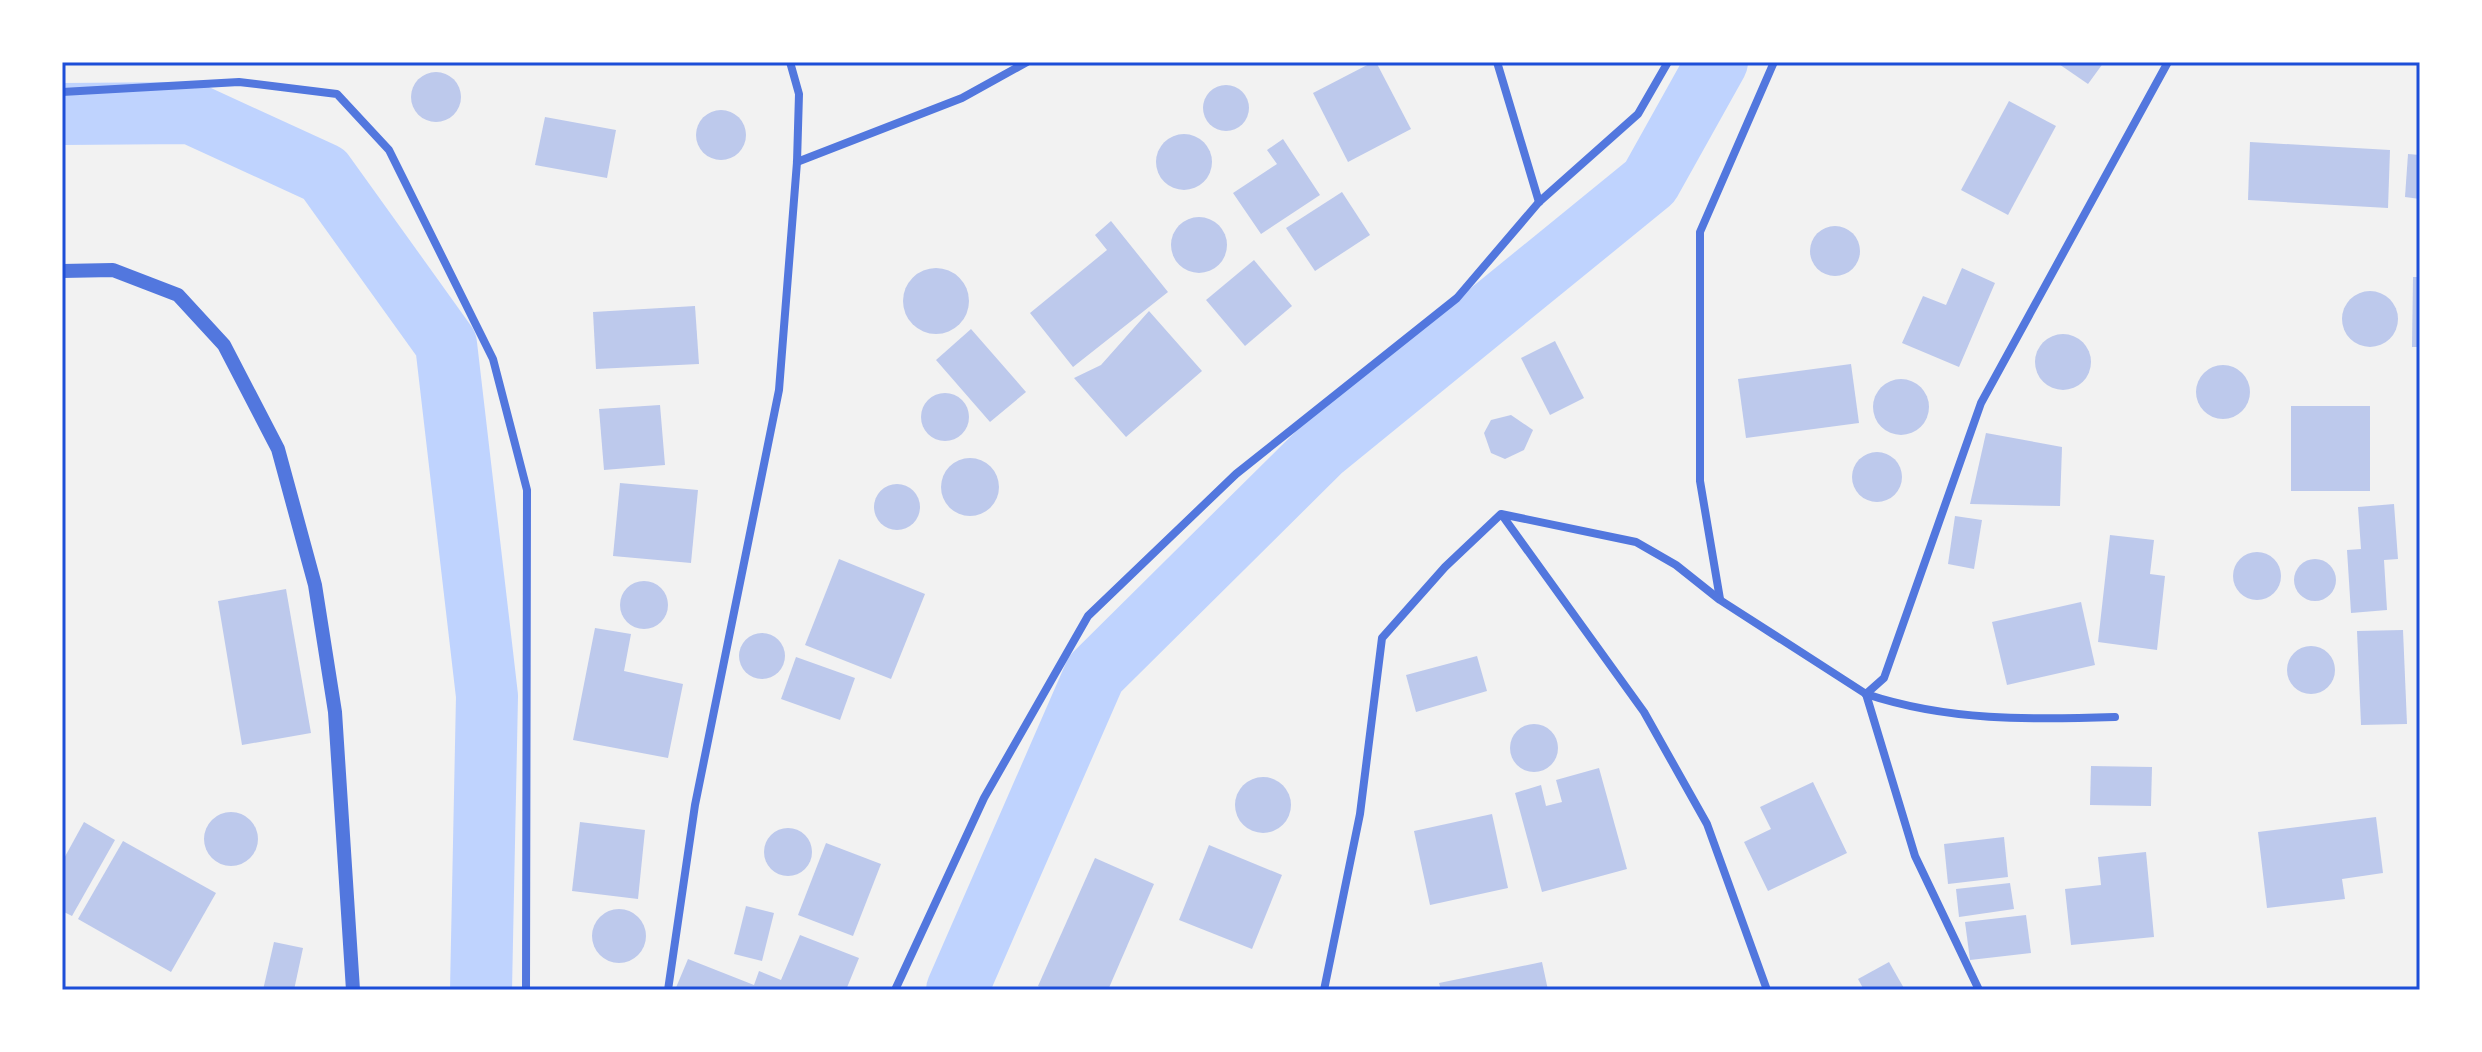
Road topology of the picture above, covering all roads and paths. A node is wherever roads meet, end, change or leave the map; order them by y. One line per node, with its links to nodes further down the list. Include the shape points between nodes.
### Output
1 (790, 62): 8 (street, via 799,94)
2 (1027, 62): 8 (street, via 962,98)
3 (1497, 62): 9 (street)
4 (1668, 62): 9 (street, via 1638,114)
5 (1774, 62): 12 (street, via 1700,232 1700,481)
6 (2168, 62): 13 (street, via 1981,403 1884,678)
7 (62, 92): 16 (street, via 239,82 337,94 389,150 493,359 527,490)
8 (797, 162): 17 (street, via 779,390 695,805)
9 (1539, 202): 18 (street, via 1457,298 1236,474 1088,616 984,798)
10 (62, 271): 15 (street, via 113,270 178,295 224,345 278,449 315,585 335,712)
11 (1501, 514): 12 (street, via 1636,542); 19 (street, via 1382,638 1360,814); 20 (street, via 1644,712 1700,810)
12 (1720, 600): 13 (street)
13 (1866, 694): 14 (street, via 1911,709 1988,718); 21 (street, via 1915,856)
14 (2115, 717)
15 (353, 990)
16 (526, 990)
17 (668, 990)
18 (895, 990)
19 (1324, 990)
20 (1767, 990)
21 (1979, 990)

